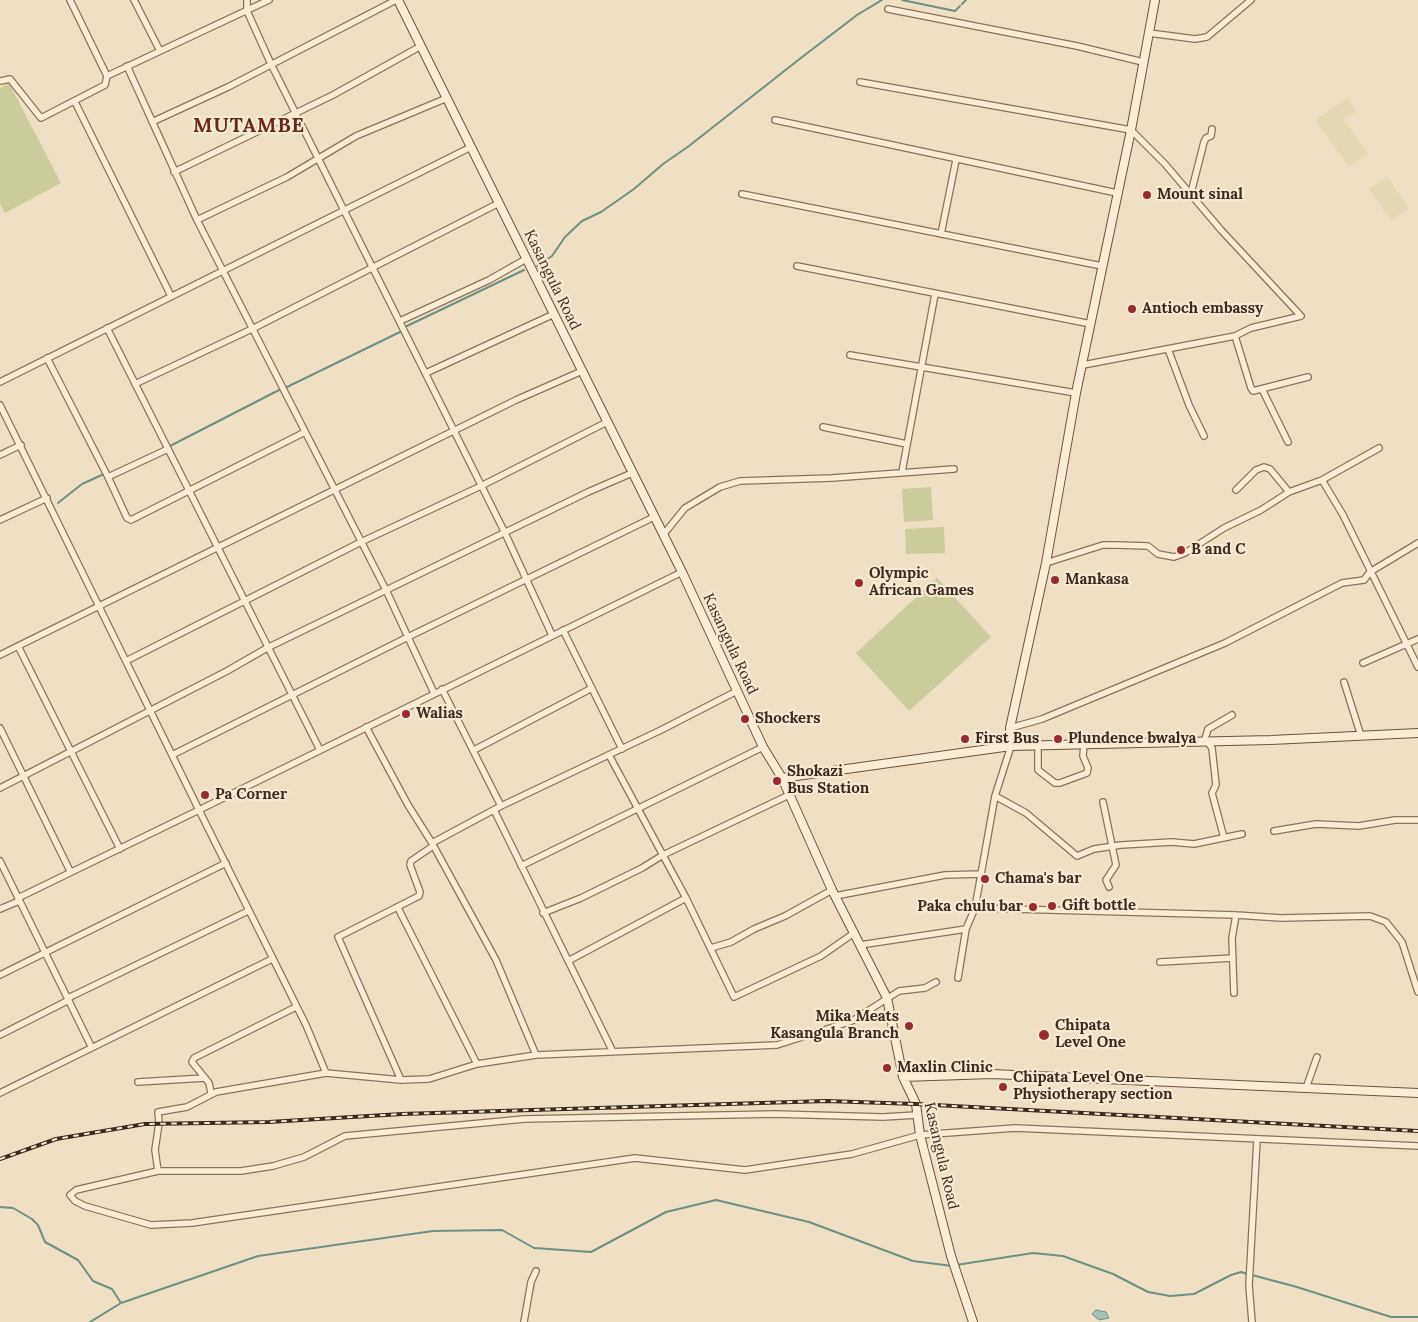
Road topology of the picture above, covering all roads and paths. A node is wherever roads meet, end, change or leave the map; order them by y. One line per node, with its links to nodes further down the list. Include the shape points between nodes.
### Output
1 (70, 0): 16 (street)
2 (134, 0): 12 (street)
3 (247, 0): 9 (street)
4 (269, 0): 9 (street)
5 (397, 0): 11 (street, Kasangula Road); 14 (street)
6 (1155, 0): 10 (street)
7 (1251, 0): 10 (street, via 1207,36 1196,39)
8 (888, 9): 13 (street)
9 (248, 11): 12 (street); 14 (street)
10 (1149, 33): 13 (street)
11 (421, 46): 19 (street, Kasangula Road); 21 (street)
12 (160, 51): 15 (street)
13 (1143, 62): 25 (street)
14 (271, 64): 21 (street); 23 (street)
15 (127, 66): 16 (street); 23 (street)
16 (107, 76): 20 (street, via 105,85)
17 (0, 81): 20 (street, via 10,79 41,118)
18 (860, 82): 25 (street)
19 (447, 98): 26 (street, Kasangula Road); 27 (street, via 364,132)
20 (75, 102): 43 (street)
21 (295, 113): 27 (street); 29 (street)
22 (775, 120): 28 (street)
23 (152, 122): 29 (street)
24 (1212, 129): 31 (street, via 1212,136 1204,142)
25 (1131, 130): 30 (street); 31 (street)
26 (471, 147): 33 (street, Kasangula Road); 34 (street)
27 (318, 160): 34 (street); 35 (street)
28 (956, 160): 30 (street); 36 (street)
29 (174, 172): 35 (street)
30 (1117, 193): 40 (street)
31 (1191, 193): 49 (street, via 1220,230 1301,316 1251,328)
32 (742, 194): 36 (street)
33 (499, 203): 37 (street, Kasangula Road); 38 (street)
34 (344, 212): 38 (street); 41 (street)
35 (197, 220): 41 (street)
36 (940, 234): 40 (street)
37 (526, 258): 44 (street, Kasangula Road); 45 (street, via 489,280)
38 (374, 266): 45 (street); 48 (street)
39 (796, 266): 42 (street)
40 (1102, 266): 46 (street)
41 (224, 271): 43 (street); 48 (street)
42 (935, 294): 46 (street); 54 (street)
43 (171, 296): 47 (street)
44 (554, 314): 55 (street, Kasangula Road); 56 (street)
45 (400, 321): 56 (street)
46 (1091, 324): 53 (street)
47 (107, 328): 52 (street); 59 (street)
48 (254, 328): 59 (street); 66 (street)
49 (1235, 336): 50 (street); 60 (street, via 1250,388 1253,391)
50 (1168, 349): 53 (street); 67 (street)
51 (850, 355): 54 (street)
52 (47, 358): 58 (street); 77 (street)
53 (1083, 366): 61 (street)
54 (921, 367): 61 (street); 70 (street)
55 (582, 371): 63 (street, Kasangula Road); 65 (street)
56 (426, 373): 65 (street)
57 (1308, 377): 60 (street)
58 (0, 382)
59 (135, 384): 72 (street)
60 (1262, 389): 68 (street)
61 (1076, 393): 92 (street)
62 (0, 405): 69 (street)
63 (607, 422): 76 (street, Kasangula Road); 79 (street)
64 (823, 427): 70 (street)
65 (454, 431): 79 (street); 81 (street)
66 (305, 432): 80 (street); 81 (street)
67 (1204, 436)
68 (1288, 442)
69 (21, 444): 73 (street); 84 (street)
70 (907, 444): 75 (street)
71 (1379, 448): 78 (street)
72 (168, 449): 77 (street); 80 (street)
73 (0, 455)
74 (954, 468): 75 (street)
75 (902, 472): 88 (street, via 733,483 685,508)
76 (632, 473): 85 (street, Kasangula Road); 87 (street)
77 (108, 477): 80 (street, via 127,518 131,520)
78 (1322, 480): 83 (street); 94 (street)
79 (481, 486): 87 (street); 89 (street)
80 (189, 489): 91 (street)
81 (334, 490): 89 (street); 91 (street)
82 (1236, 490): 83 (street, via 1256,470 1264,467 1270,469)
83 (1289, 492): 92 (street, via 1174,557 1158,554 1148,546 1116,544)
84 (47, 498): 86 (street); 98 (street)
85 (654, 517): 88 (street, Kasangula Road); 95 (street)
86 (0, 520)
87 (505, 532): 95 (street); 96 (street)
88 (663, 535): 93 (street, Kasangula Road)
89 (361, 542): 96 (street); 97 (street)
90 (1418, 543): 94 (street)
91 (218, 547): 97 (street); 98 (street)
92 (1046, 563): 120 (street)
93 (682, 572): 99 (street); 113 (street, Kasangula Road)
94 (1370, 572): 103 (street); 120 (street, via 1364,580 1342,583 1210,650 1042,719)
95 (527, 581): 100 (street); 101 (street)
96 (386, 590): 101 (street); 105 (street)
97 (244, 602): 105 (street); 107 (street)
98 (101, 607): 104 (street); 107 (street)
99 (563, 630): 100 (street); 111 (street)
100 (552, 635): 112 (street)
101 (408, 636): 114 (street); 115 (street)
102 (1418, 639): 103 (street)
103 (1408, 645): 108 (street); 109 (street)
104 (18, 646): 106 (street); 131 (street)
105 (267, 648): 115 (street); 116 (street)
106 (0, 654)
107 (126, 660): 116 (street)
108 (1363, 663)
109 (1418, 667)
110 (1344, 682): 122 (street)
111 (592, 688): 128 (street); 130 (street)
112 (442, 689): 114 (street); 130 (street)
113 (737, 691): 127 (street, Kasangula Road); 128 (street)
114 (434, 693): 118 (street)
115 (292, 696): 129 (street); 132 (street)
116 (151, 711): 131 (street); 132 (street)
117 (1232, 715): 123 (street, via 1208,728)
118 (366, 727): 129 (street); 148 (street)
119 (0, 728): 134 (street)
120 (1010, 728): 126 (street)
121 (1418, 733): 122 (street)
122 (1361, 736): 123 (street)
123 (1205, 740): 124 (street); 147 (street, via 1212,748 1216,785 1212,793)
124 (1084, 743): 125 (street); 125 (street, via 1088,773 1060,783 1038,770)
125 (1038, 745): 126 (street)
126 (1011, 746): 135 (street); 138 (street)
127 (763, 747): 135 (street, Kasangula Road); 141 (street)
128 (622, 749): 133 (street)
129 (320, 750): 142 (street)
130 (474, 750): 140 (street)
131 (70, 753): 134 (street); 150 (street)
132 (172, 755): 142 (street)
133 (610, 755): 140 (street); 141 (street)
134 (24, 777): 136 (street); 155 (street)
135 (782, 778): 137 (street, Kasangula Road)
136 (0, 788)
137 (789, 795): 151 (street); 158 (street, Kasangula Road)
138 (995, 796): 149 (street, via 1026,813 1077,856 1094,849); 156 (street)
139 (1104, 802): 149 (street)
140 (501, 806): 143 (street)
141 (640, 809): 151 (street); 154 (street)
142 (199, 810): 150 (street); 153 (street)
143 (494, 810): 148 (street); 154 (street)
144 (1418, 820): 145 (street, via 1358,826 1316,824)
145 (1274, 831)
146 (1242, 834): 147 (street)
147 (1224, 838): 149 (street, via 1194,844 1172,842)
148 (433, 845): 161 (street, via 411,861 419,896); 187 (street, via 496,960)
149 (1113, 847): 157 (street, via 1116,865 1106,880)
150 (120, 849): 155 (street)
151 (663, 854): 159 (street); 165 (street, via 581,898)
152 (0, 861): 160 (street)
153 (226, 863): 164 (street); 171 (street)
154 (521, 866): 165 (street)
155 (70, 872): 160 (street)
156 (981, 874): 158 (street, via 945,875); 162 (street)
157 (1109, 887)
158 (833, 893): 168 (street, Kasangula Road); 170 (street, via 732,942)
159 (686, 898): 170 (street); 174 (street)
160 (19, 899): 163 (street); 171 (street)
161 (398, 908): 189 (street); 193 (street, via 338,937)
162 (975, 908): 166 (street); 167 (street)
163 (0, 909)
164 (248, 911): 173 (street); 182 (street)
165 (543, 913): 174 (street)
166 (1236, 915): 172 (street); 179 (street, via 1281,918 1370,916 1386,922 1402,942)
167 (966, 929): 169 (street); 177 (street)
168 (854, 933): 169 (street, Kasangula Road); 170 (street, via 821,956 734,997)
169 (860, 945): 181 (street, Kasangula Road)
170 (711, 948)
171 (44, 953): 176 (street); 182 (street)
172 (1233, 958): 175 (street); 180 (street)
173 (272, 960): 183 (street); 185 (street)
174 (568, 961): 186 (street)
175 (1160, 962)
176 (0, 975)
177 (958, 978)
178 (936, 982): 181 (street, via 925,988 899,991)
179 (1418, 992)
180 (1234, 993)
181 (887, 998): 186 (street, via 852,1021 777,1045); 191 (street, Kasangula Road)
182 (68, 999): 184 (street); 185 (street)
183 (296, 1007): 190 (street); 192 (street, via 198,1056 192,1062)
184 (0, 1035)
185 (92, 1046): 196 (street, via 42,1074)
186 (613, 1052): 187 (street)
187 (536, 1055): 189 (street)
188 (1317, 1057): 195 (street)
189 (477, 1064): 193 (street, via 429,1079)
190 (326, 1073): 193 (street); 198 (street)
191 (903, 1077): 195 (street, via 992,1074); 199 (street, Kasangula Road, via 916,1104)
192 (205, 1078): 194 (street); 198 (street)
193 (402, 1080)
194 (138, 1082)
195 (1306, 1088): 197 (street)
196 (0, 1092)
197 (1418, 1092)
198 (211, 1093): 203 (street, via 187,1107 158,1112 155,1150)
199 (917, 1115): 200 (street, Kasangula Road); 203 (street, via 524,1119 345,1136 304,1157 265,1168)
200 (920, 1135): 201 (street, via 1015,1128); 203 (street, via 852,1154 745,1170 635,1158 192,1223 140,1224 85,1206 71,1198 76,1190); 206 (street, Kasangula Road, via 957,1278)
201 (1257, 1140): 202 (street); 207 (street, via 1249,1286)
202 (1418, 1146)
203 (158, 1171)
204 (536, 1272): 205 (street, via 531,1282)
205 (524, 1322)
206 (973, 1322)
207 (1252, 1322)

